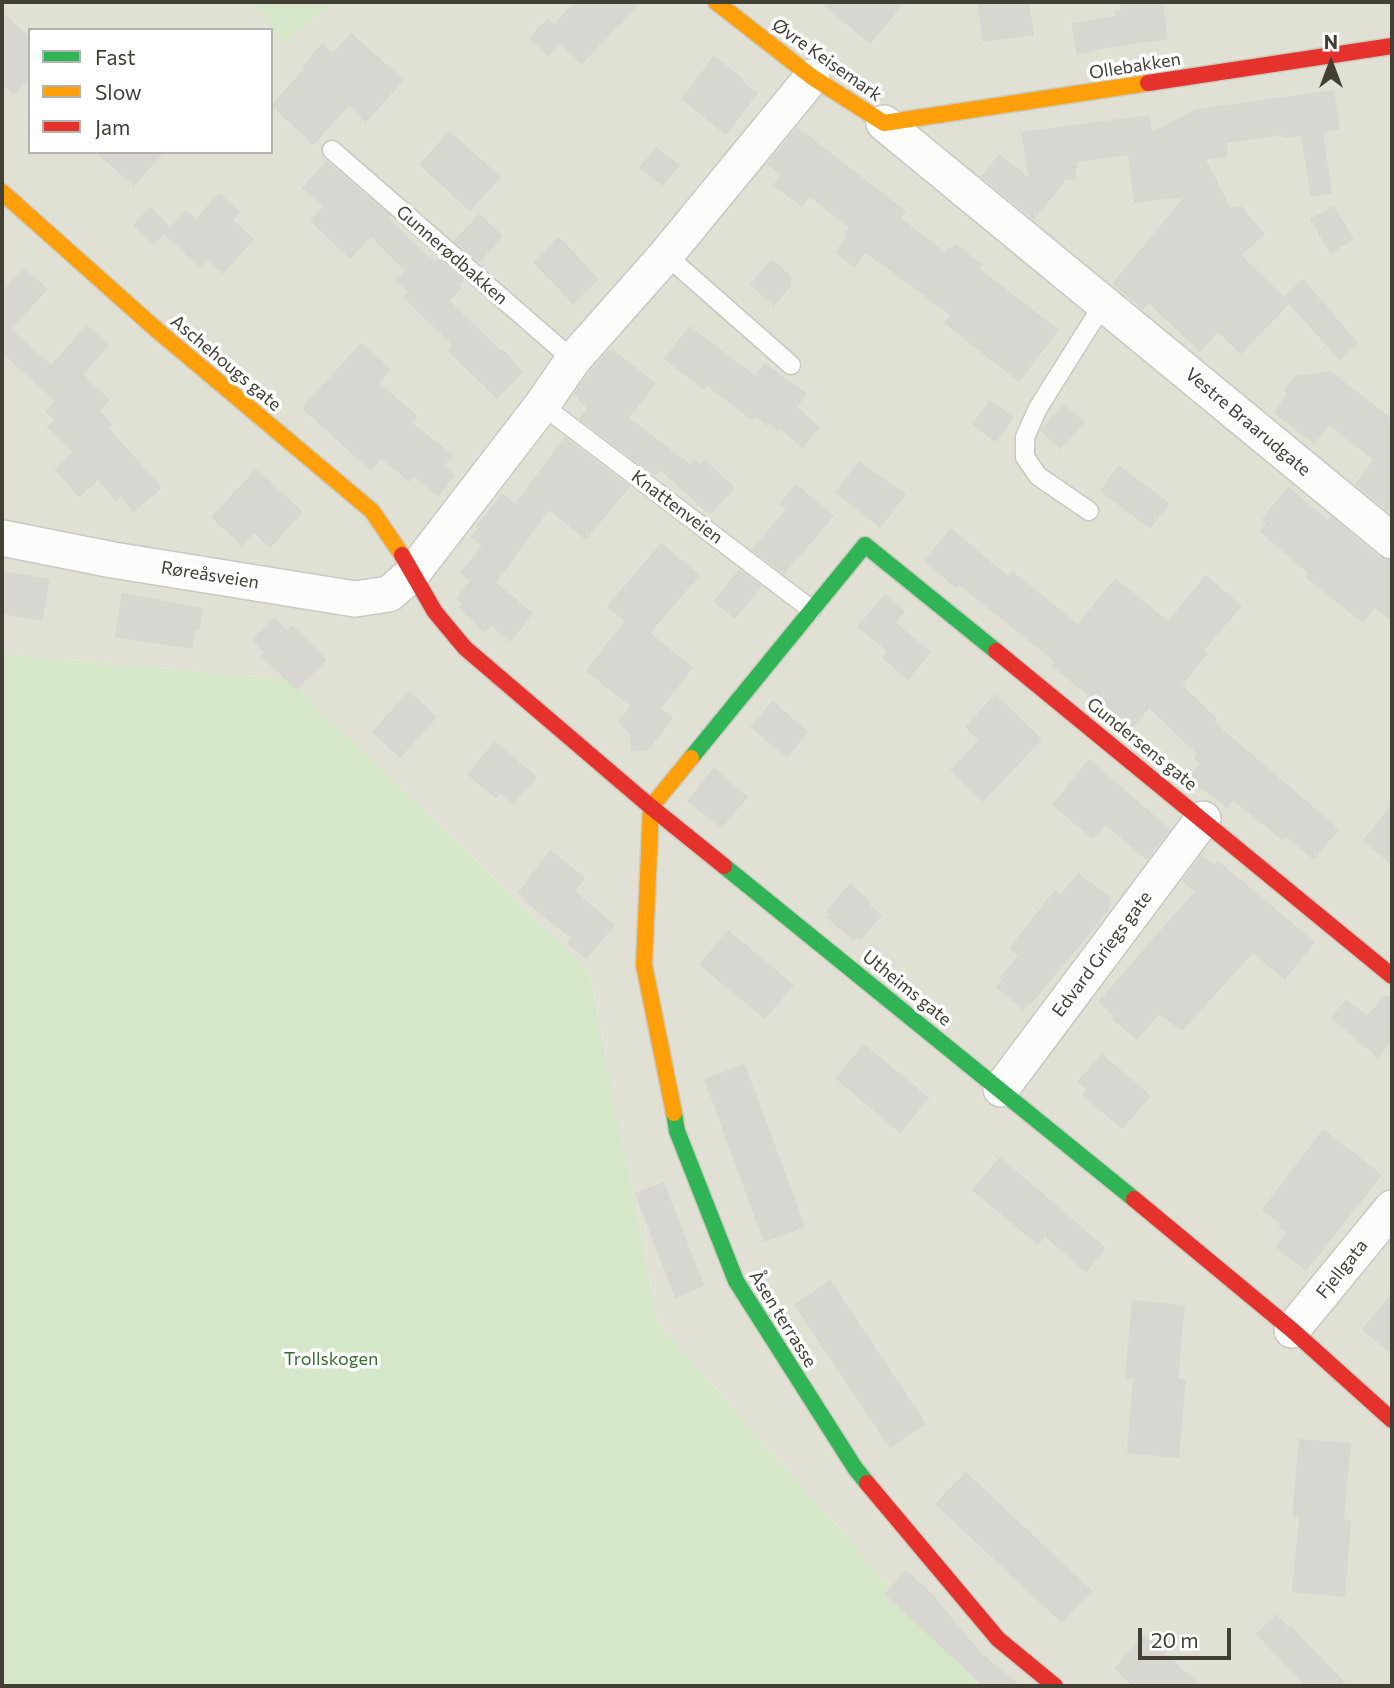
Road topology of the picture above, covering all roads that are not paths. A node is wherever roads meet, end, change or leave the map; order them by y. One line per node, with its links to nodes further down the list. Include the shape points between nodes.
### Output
1 (716, 2): 3 (street, Øvre Keisemark)
2 (1392, 46): 4 (street, Ollebakken)
3 (812, 77): 4 (street, Øvre Keisemark); 7 (street)
4 (884, 123): 8 (street, Vestre Braarudgate)
5 (332, 150): 9 (lane, Gunnerødbakken)
6 (2, 192): 15 (street, Aschehougs gate, via 372,511)
7 (666, 255): 9 (street); 10 (lane)
8 (1104, 303): 12 (lane, via 1038,408 1025,437 1025,457 1038,476); 14 (street, Vestre Braarudgate)
9 (573, 360): 11 (street)
10 (791, 365)
11 (541, 405): 15 (street); 16 (lane, Knattenveien)
12 (1089, 511)
13 (2, 537): 15 (street, Røreåsveien, via 355,599 389,594)
14 (1392, 541)
15 (412, 574): 17 (street, Utheims gate, via 435,612 466,648)
16 (812, 610): 17 (street); 18 (street, Gundersens gate, via 865,545)
17 (651, 807): 20 (street, Utheims gate); 24 (street, Åsen terrasse, via 644,965 677,1132 736,1281 855,1468 998,1639)
18 (1203, 819): 19 (street, Gundersens gate); 20 (street, Edvard Griegs gate)
19 (1392, 975)
20 (1001, 1089): 22 (street, Utheims gate)
21 (1392, 1208): 22 (street, Fjellgata)
22 (1292, 1330): 23 (street, Utheims gate)
23 (1392, 1420)
24 (1055, 1686)

